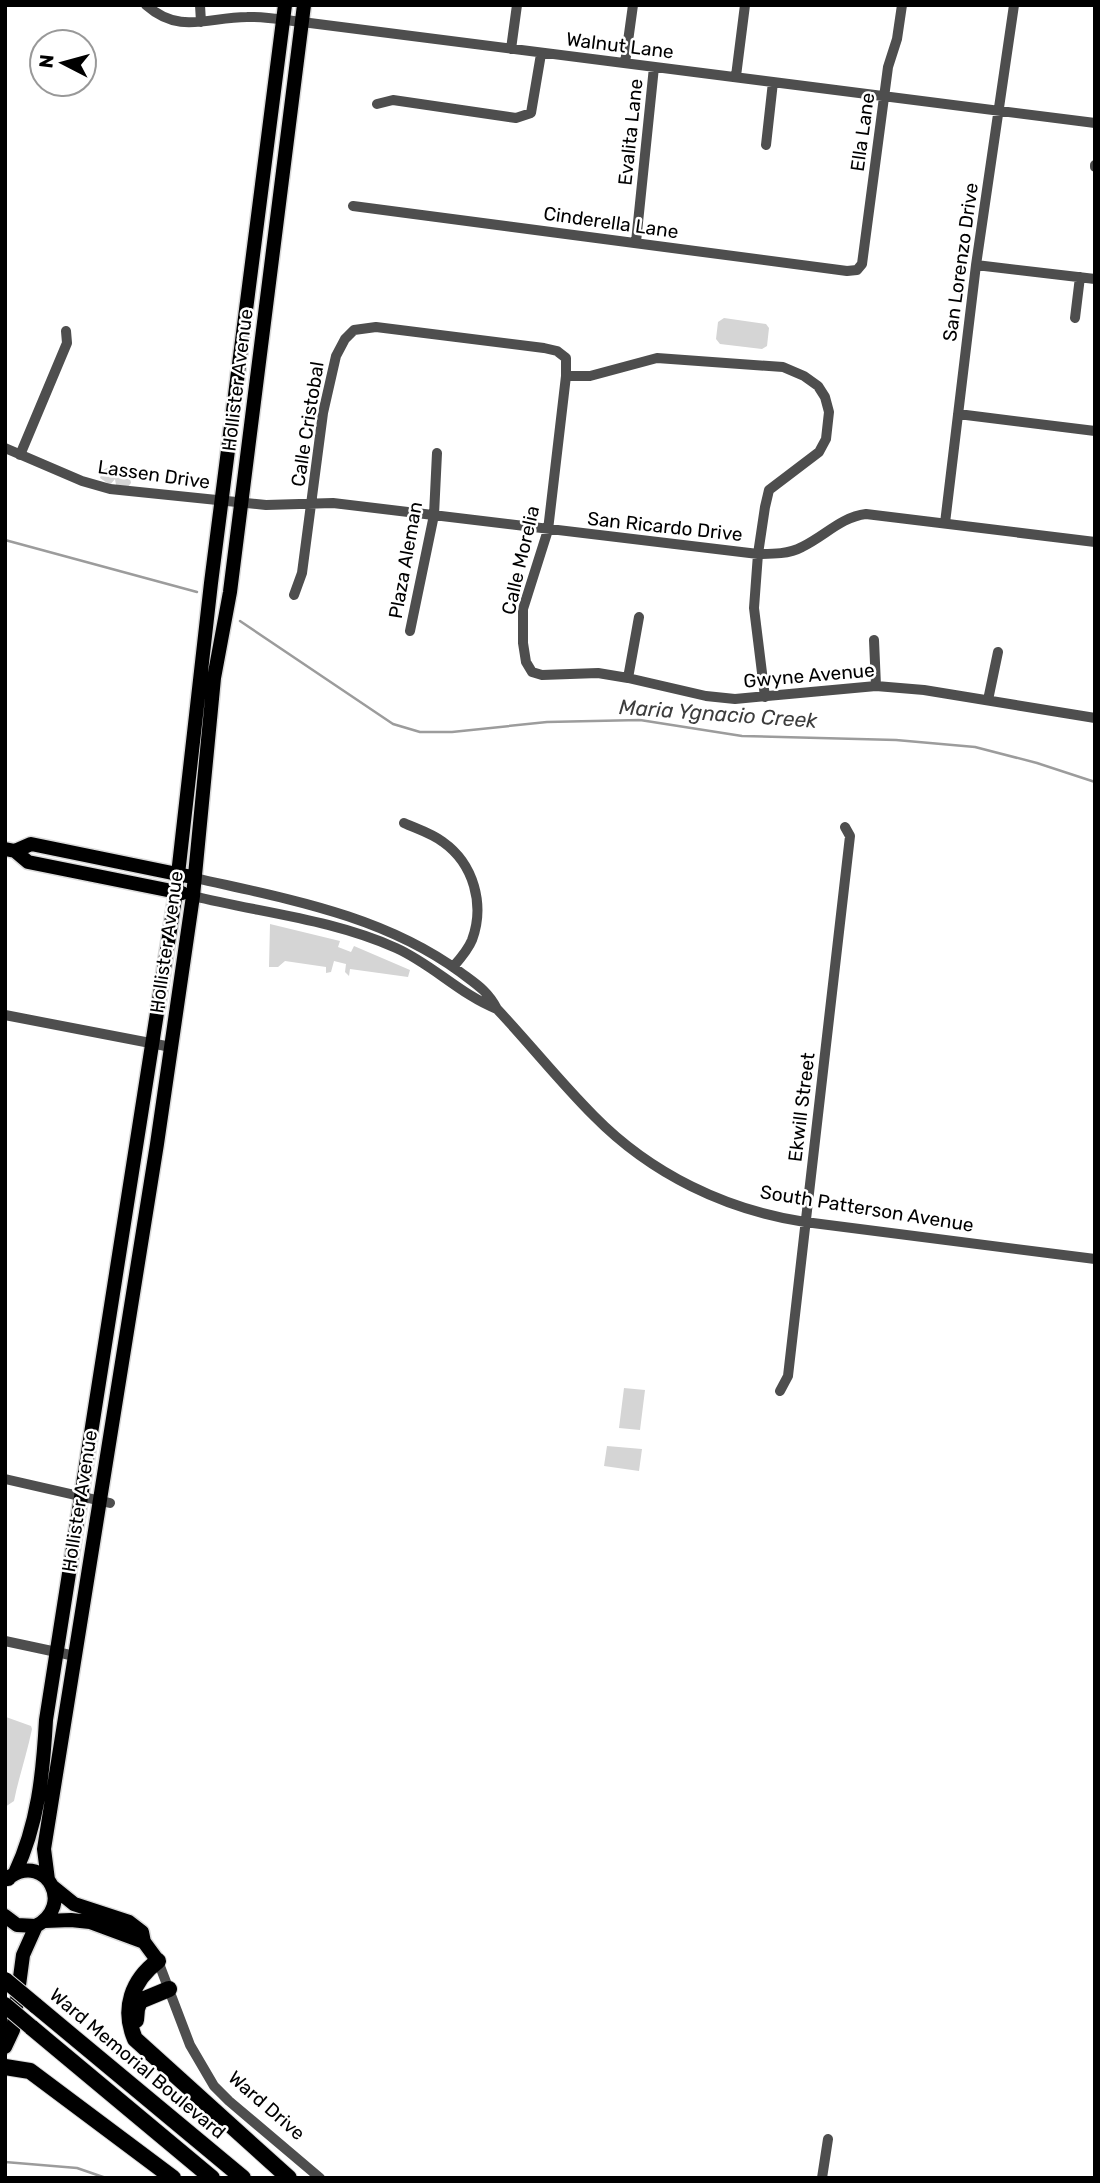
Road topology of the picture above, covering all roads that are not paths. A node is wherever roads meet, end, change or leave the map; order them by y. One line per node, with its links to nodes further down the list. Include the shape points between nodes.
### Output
1 (146, 5): 10 (street, Walnut Lane, via 165,19)
2 (200, 5): 10 (street)
3 (304, 5): 11 (main road, Hollister Avenue)
4 (517, 5): 12 (street)
5 (633, 5): 14 (street)
6 (745, 5): 16 (street)
7 (902, 5): 18 (street, Ella Lane)
8 (1014, 5): 20 (street, San Lorenzo Drive)
9 (285, 13): 10 (street, Walnut Lane); 11 (street, Walnut Lane); 39 (main road, Hollister Avenue)
10 (201, 22)
11 (302, 22): 12 (street, Walnut Lane); 40 (main road, Hollister Avenue)
12 (511, 49): 13 (street, Walnut Lane)
13 (541, 54): 14 (street, Walnut Lane); 19 (street, via 531,113 516,118 393,100)
14 (625, 63): 15 (street, Walnut Lane)
15 (654, 67): 16 (street, Walnut Lane); 24 (street, Evalita Lane)
16 (736, 76): 17 (street, Walnut Lane)
17 (773, 82): 18 (street, Walnut Lane); 22 (street)
18 (884, 96): 20 (street, Walnut Lane); 25 (street, Ella Lane)
19 (377, 104)
20 (998, 111): 21 (street, Walnut Lane); 26 (street, San Lorenzo Drive)
21 (1095, 123)
22 (766, 145)
23 (353, 205): 24 (street, Cinderella Lane)
24 (636, 242): 25 (street, Cinderella Lane, via 848,271)
25 (862, 264)
26 (976, 265): 27 (street); 34 (street, San Lorenzo Drive)
27 (1080, 277): 28 (street); 29 (street)
28 (1095, 279)
29 (1075, 318)
30 (337, 328): 32 (street)
31 (66, 331): 38 (street, via 67,343)
32 (345, 338): 33 (street, via 354,330 376,327 544,348 566,358); 41 (street, Calle Cristobal, via 336,356 323,413)
33 (566, 376): 44 (street, Calle Morelia); 46 (street, via 590,376 657,358 783,367 818,386 829,412 826,439 819,452 769,489)
34 (958, 414): 35 (street); 43 (street, San Lorenzo Drive)
35 (1095, 431)
36 (5, 448): 38 (street, Lassen Drive)
37 (437, 453): 42 (street, Plaza Aleman)
38 (20, 455): 39 (street, Lassen Drive, via 110,489)
39 (221, 501): 40 (street, San Ricardo Drive); 61 (main road, Hollister Avenue)
40 (241, 503): 41 (street, San Ricardo Drive); 62 (main road, Hollister Avenue, via 214,678)
41 (311, 504): 42 (street, San Ricardo Drive); 47 (street, Calle Cristobal, via 302,573)
42 (434, 515): 44 (street, San Ricardo Drive); 49 (street, Plaza Aleman)
43 (945, 523): 45 (street, San Ricardo Drive); 46 (street, San Ricardo Drive, via 854,515 802,548)
44 (548, 530): 46 (street, San Ricardo Drive); 52 (street, Calle Morelia, via 523,609)
45 (1095, 542)
46 (758, 554): 55 (street, via 754,608)
47 (294, 595)
48 (639, 617): 53 (street)
49 (410, 631)
50 (874, 640): 54 (street)
51 (998, 652): 56 (street)
52 (528, 668): 53 (street, Gwyne Avenue, via 537,675 598,673)
53 (628, 678): 55 (street, Gwyne Avenue, via 706,696)
54 (876, 686): 55 (street, Gwyne Avenue); 56 (street, Gwyne Avenue)
55 (765, 697)
56 (988, 700): 57 (street, Gwyne Avenue)
57 (1095, 718)
58 (404, 823): 65 (street, via 444,842 463,860 474,885 478,908 471,942)
59 (845, 827): 70 (street, Ekwill Street, via 850,836)
60 (10, 850): 61 (main road, South Patterson Avenue, via 32,844); 63 (main road, South Patterson Avenue, via 28,862)
61 (178, 874): 62 (main road, South Patterson Avenue); 63 (main road, Hollister Avenue)
62 (195, 878): 64 (main road, Hollister Avenue); 65 (street, South Patterson Avenue, via 332,910 408,941)
63 (176, 892): 64 (main road, South Patterson Avenue); 68 (main road, Hollister Avenue)
64 (193, 896): 66 (street, South Patterson Avenue, via 297,916 372,938 424,963); 69 (main road, Hollister Avenue)
65 (453, 967): 66 (street, South Patterson Avenue, via 490,995)
66 (497, 1009): 70 (street, South Patterson Avenue, via 596,1118 646,1160 722,1201)
67 (5, 1015): 68 (street)
68 (152, 1044): 69 (street); 74 (main road, Hollister Avenue)
69 (171, 1047): 75 (main road, Hollister Avenue)
70 (805, 1223): 71 (street, South Patterson Avenue); 72 (street, Ekwill Street, via 788,1376)
71 (1095, 1259)
72 (780, 1391)
73 (5, 1479): 74 (street)
74 (81, 1495): 75 (street); 77 (main road, Hollister Avenue)
75 (104, 1502): 78 (main road, Hollister Avenue)
76 (5, 1641): 77 (street)
77 (57, 1652): 78 (street); 79 (main road, Hollister Avenue, via 32,1833)
78 (75, 1656): 80 (main road, Hollister Avenue, via 44,1849)
79 (8, 1878): 80 (main road, via 33,1871)
80 (51, 1883): 82 (main road, Hollister Avenue, via 55,1905); 83 (main road, Ward Drive, via 74,1904 129,1922 142,1932)
81 (5, 1916): 82 (main road, via 17,1925)
82 (40, 1924): 83 (main road, via 90,1922); 89 (main road, via 23,1955 13,2030)
83 (144, 1942): 84 (main road, Ward Drive)
84 (158, 1961): 86 (street, Ward Drive); 88 (highway, via 139,1980 129,2004 131,2030)
85 (5, 1980): 94 (highway, Ward Memorial Boulevard, bridge)
86 (169, 1989): 88 (highway, via 141,2001 135,2017); 96 (street, Ward Drive, via 190,2045 214,2085)
87 (5, 2005): 93 (highway, bridge)
88 (141, 2043): 95 (highway)
89 (5, 2047)
90 (5, 2067): 92 (highway, via 30,2071)
91 (828, 2139): 97 (street)
92 (173, 2178)
93 (212, 2178)
94 (243, 2178)
95 (289, 2178)
96 (320, 2178)
97 (821, 2178)

